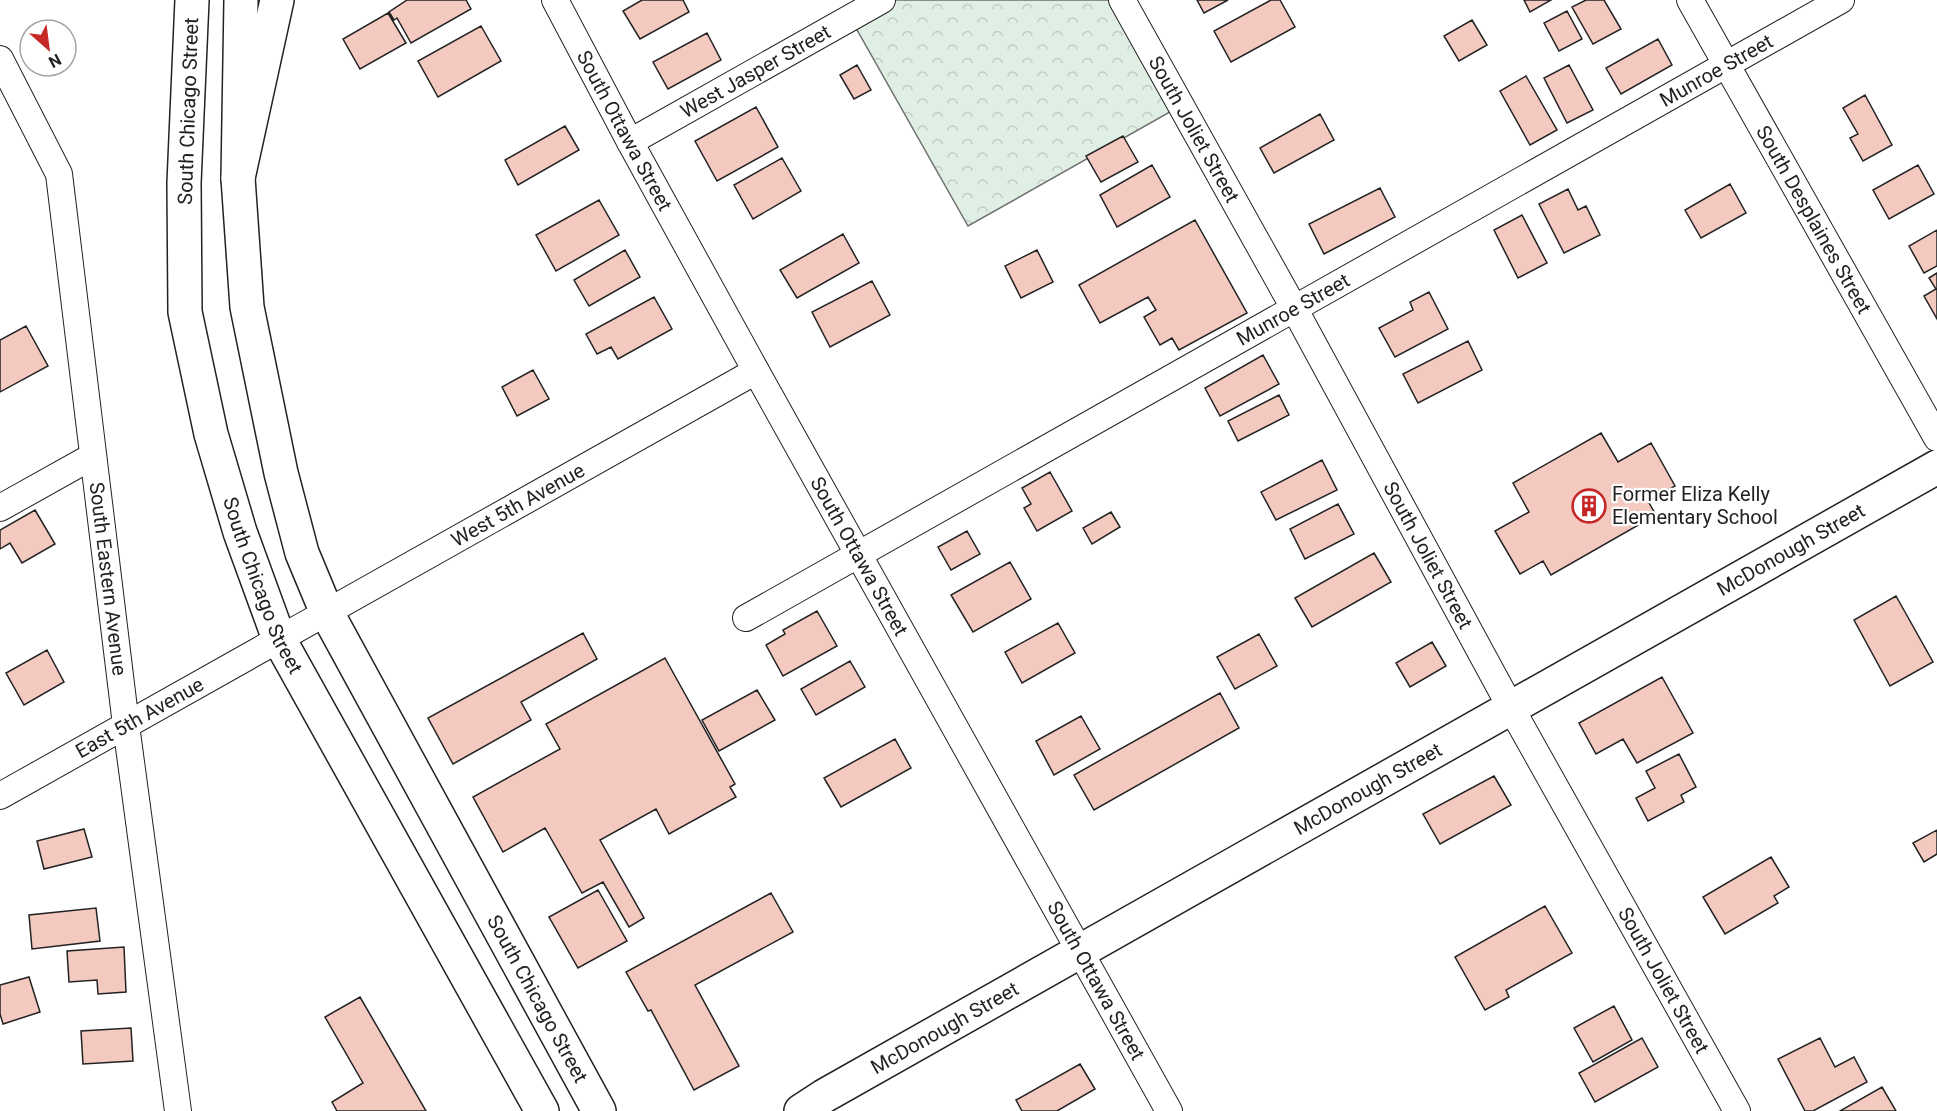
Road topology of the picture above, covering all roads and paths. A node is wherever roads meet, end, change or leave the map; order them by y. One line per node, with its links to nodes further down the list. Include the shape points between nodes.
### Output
1 (192, 0): 22 (main road, South Chicago Street, via 184,183 185,312 211,434 240,532)
2 (241, 0): 12 (main road, South Chicago Street)
3 (278, 0): 12 (main road)
4 (555, 0): 11 (street, South Ottawa Street)
5 (882, 0): 11 (street, West Jasper Street)
6 (1122, 0): 13 (street, South Joliet Street)
7 (1690, 0): 10 (street, South Desplaines Street)
8 (1841, 0): 10 (street, Munroe Street)
9 (0, 59): 16 (street, South Eastern Avenue, via 59,174)
10 (1727, 65): 13 (street, Munroe Street); 15 (street, South Desplaines Street)
11 (630, 142): 14 (street, South Ottawa Street)
12 (238, 178): 20 (main road, South Chicago Street, via 247,307 281,473 302,553)
13 (1293, 309): 19 (street, Munroe Street); 23 (street, South Joliet Street)
14 (756, 371): 19 (street, South Ottawa Street); 20 (street, West 5th Avenue)
15 (1937, 438)
16 (93, 456): 18 (street); 24 (street, South Eastern Avenue)
17 (1937, 467): 23 (main road, McDonough Street)
18 (0, 508)
19 (860, 554): 21 (street, Munroe Street); 26 (street, South Ottawa Street)
20 (327, 613): 22 (street, West 5th Avenue); 29 (main road, South Chicago Street)
21 (746, 618)
22 (279, 639): 24 (street, East 5th Avenue); 28 (main road, South Chicago Street)
23 (1511, 708): 26 (main road, McDonough Street); 32 (street, South Joliet Street)
24 (126, 725): 25 (street, East 5th Avenue); 27 (street, South Eastern Avenue)
25 (0, 796)
26 (1080, 951): 30 (main road, McDonough Street); 31 (street, South Ottawa Street)
27 (178, 1111)
28 (542, 1111)
29 (599, 1111)
30 (801, 1111)
31 (1169, 1111)
32 (1737, 1111)

